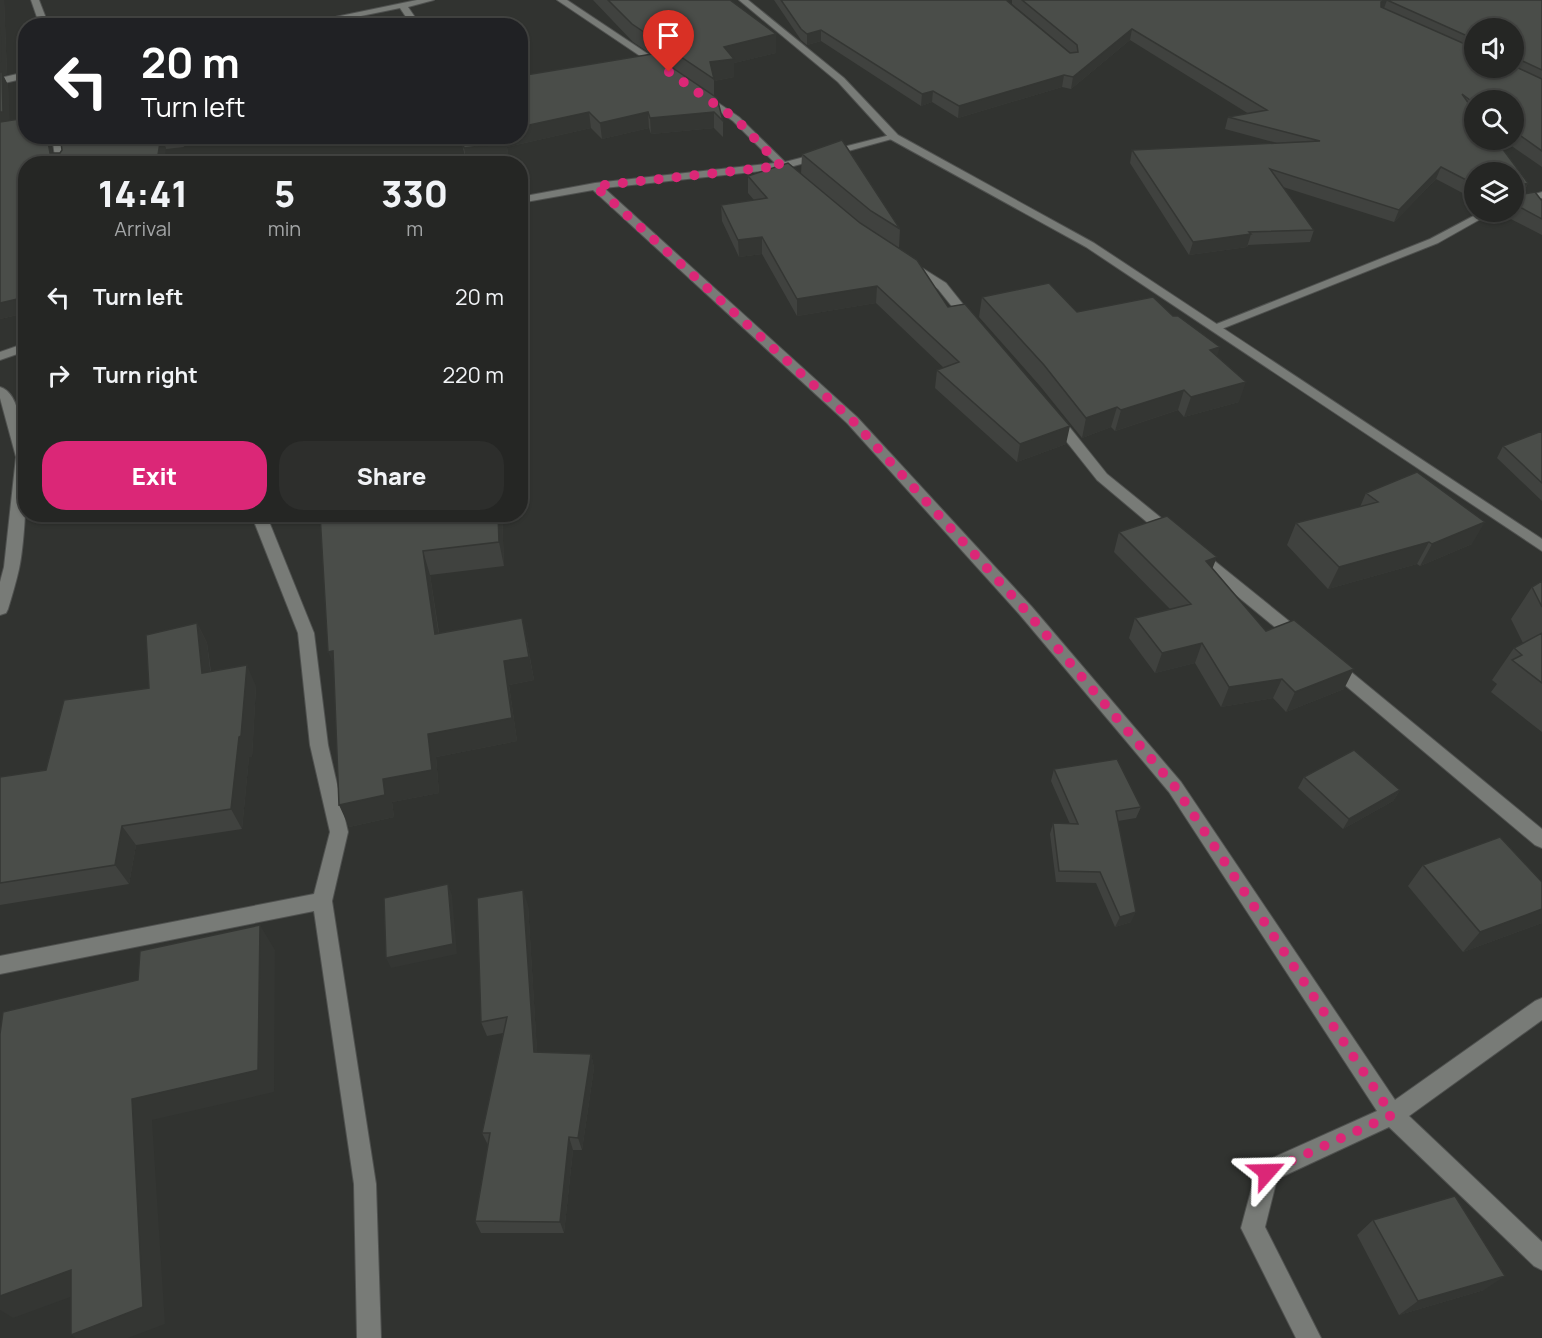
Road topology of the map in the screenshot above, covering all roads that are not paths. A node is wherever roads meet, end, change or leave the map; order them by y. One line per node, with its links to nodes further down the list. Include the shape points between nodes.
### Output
1 (35, 0): 6 (street)
2 (430, 0): 5 (street)
3 (561, 0): 9 (street)
4 (743, 0): 13 (street, via 841,80)
5 (402, 5): 7 (street); 8 (street)
6 (42, 18)
7 (336, 18)
8 (411, 18)
9 (669, 72)
10 (18, 77): 11 (street)
11 (0, 81)
12 (688, 86): 14 (street, via 736,119)
13 (894, 137): 14 (street); 22 (street, via 1090,245)
14 (781, 166): 15 (street); 16 (street)
15 (595, 186): 18 (street); 37 (street, via 852,420 1026,611 1175,787)
16 (806, 187)
17 (1542, 195): 19 (street)
18 (528, 199)
19 (1524, 200)
20 (1469, 222): 22 (street, via 1434,241)
21 (898, 256): 23 (street, via 942,286)
22 (1215, 327): 31 (street)
23 (978, 330)
24 (18, 350): 25 (street)
25 (0, 356)
26 (0, 391): 28 (street, via 6,396)
27 (1047, 408): 33 (street, via 1102,477)
28 (18, 439)
29 (18, 507): 32 (street, via 12,567)
30 (262, 522): 34 (street, via 306,633 319,745 339,832)
31 (1542, 546)
32 (0, 609)
33 (1542, 840)
34 (322, 901): 35 (street); 39 (street, via 365,1184)
35 (0, 965)
36 (1542, 1008): 37 (street)
37 (1392, 1115): 38 (street); 40 (street, via 1267,1172 1253,1228)
38 (1542, 1258)
39 (369, 1338)
40 (1309, 1338)

